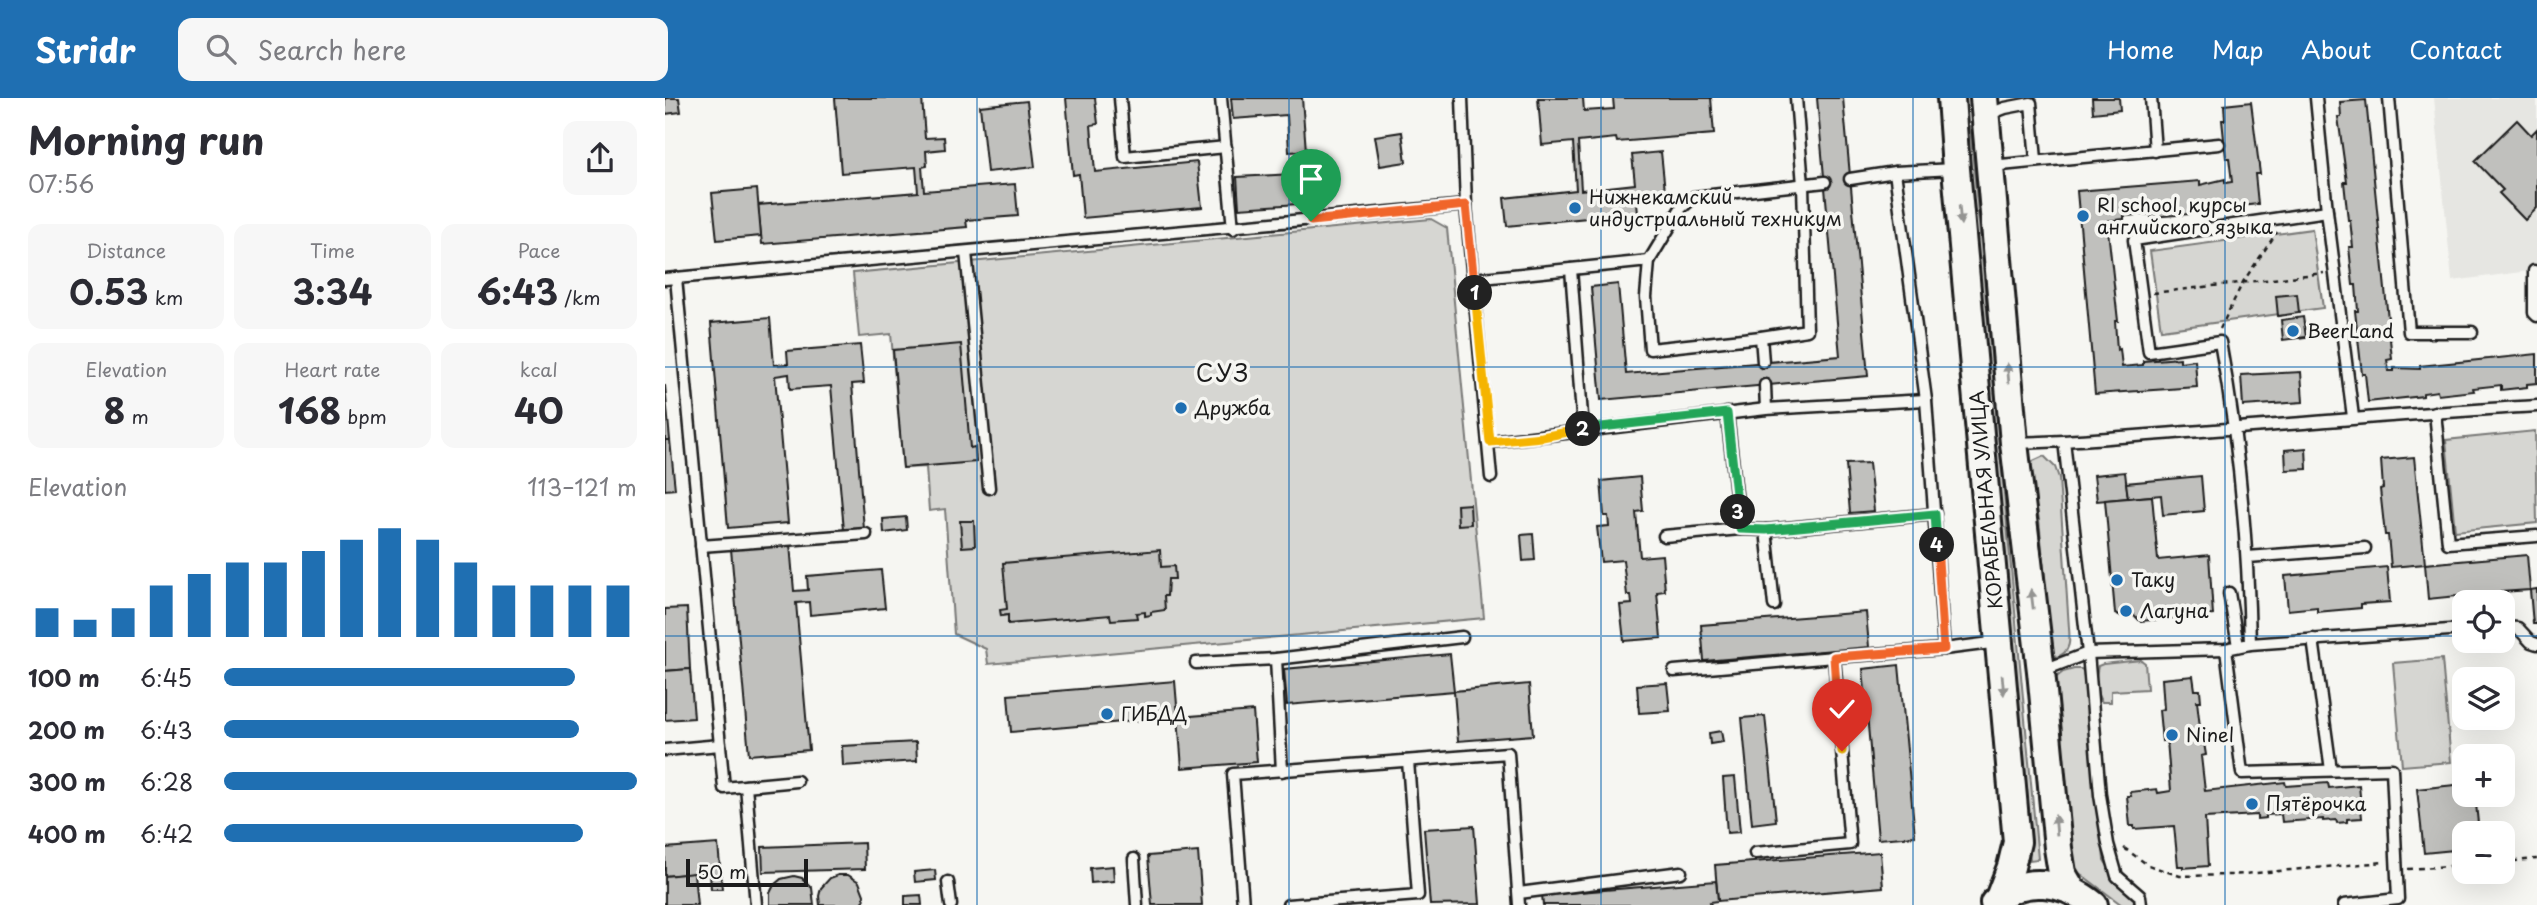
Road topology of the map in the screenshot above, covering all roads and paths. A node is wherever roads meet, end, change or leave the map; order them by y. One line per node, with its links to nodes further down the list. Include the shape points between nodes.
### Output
1 (1120, 98): 11 (lane, via 1125,157)
2 (1221, 98): 11 (lane)
3 (1462, 98): 20 (lane)
4 (1795, 98): 19 (lane)
5 (2151, 98): 12 (lane)
6 (2316, 98): 21 (lane)
7 (2389, 98): 34 (lane, via 2409,332)
8 (1952, 106): 9 (main road); 15 (main road, КОРАБЕЛЬНАЯ УЛИЦА)
9 (1985, 108): 13 (lane, via 2031,103); 14 (main road, КОРАБЕЛЬНАЯ УЛИЦА)
10 (2219, 144): 12 (lane)
11 (1226, 148): 23 (lane)
12 (2155, 151): 13 (lane)
13 (2036, 160): 14 (lane)
14 (1991, 166): 49 (main road, КОРАБЕЛЬНАЯ УЛИЦА, one-way to 14)
15 (1956, 169): 16 (lane); 67 (main road, КОРАБЕЛЬНАЯ УЛИЦА, one-way to 67)
16 (1895, 172): 17 (lane); 39 (lane)
17 (1850, 179)
18 (1825, 182): 19 (lane)
19 (1803, 185): 25 (lane, via 1694,197 1681,208); 35 (lane, via 1807,330)
20 (1466, 205): 23 (lane); 30 (lane)
21 (2327, 211): 22 (lane); 28 (lane)
22 (2287, 218): 31 (path); 32 (lane, via 2134,240)
23 (1233, 229): 24 (lane)
24 (966, 252): 29 (lane); 51 (lane)
25 (1649, 261): 26 (lane); 35 (lane, via 1650,349)
26 (1571, 269): 30 (lane); 45 (lane)
27 (2534, 271): 33 (lane)
28 (2334, 272): 31 (path); 44 (lane)
29 (670, 278): 58 (lane)
30 (1473, 279): 48 (lane)
31 (2243, 282): 32 (path); 36 (path)
32 (2141, 294): 36 (lane, via 2149,352)
33 (2537, 316)
34 (2472, 332)
35 (1761, 337): 37 (lane)
36 (2213, 343): 46 (lane, via 2220,342)
37 (1763, 362)
38 (1765, 385): 41 (lane)
39 (1926, 400): 41 (lane); 52 (lane)
40 (2537, 406): 42 (lane)
41 (1766, 409): 43 (lane)
42 (2435, 412): 44 (lane); 57 (lane, via 2448,542)
43 (1727, 413): 45 (lane); 53 (lane)
44 (2353, 417): 46 (lane)
45 (1583, 429): 48 (lane)
46 (2236, 430): 47 (lane); 60 (lane)
47 (2064, 441): 49 (lane); 73 (lane)
48 (1490, 442): 50 (lane)
49 (2014, 443): 78 (main road, КОРАБЕЛЬНАЯ УЛИЦА, one-way to 49)
50 (1491, 477)
51 (989, 488)
52 (1935, 514): 54 (lane); 71 (lane)
53 (1740, 529): 54 (lane); 56 (lane)
54 (1766, 530): 62 (lane)
55 (866, 534): 58 (lane)
56 (1664, 536)
57 (2537, 536)
58 (701, 546): 79 (lane)
59 (2365, 548): 60 (lane)
60 (2248, 557): 68 (lane)
61 (2229, 593): 70 (lane)
62 (1773, 605)
63 (2515, 628): 69 (lane)
64 (2452, 630): 66 (lane)
65 (1462, 637): 75 (lane)
66 (2313, 639): 68 (lane); 82 (lane)
67 (1999, 642): 71 (lane); 97 (main road, КОРАБЕЛЬНАЯ УЛИЦА, one-way to 97, via 2017,842)
68 (2251, 643): 70 (lane)
69 (2537, 644)
70 (2238, 646): 72 (lane)
71 (1944, 649): 74 (lane)
72 (2226, 649): 73 (lane); 82 (lane, via 2242,773)
73 (2088, 653): 78 (lane); 104 (lane, via 2100,795 2111,860 2117,876 2140,896)
74 (1834, 657): 77 (lane); 87 (lane, via 1850,844)
75 (1276, 659): 76 (lane); 83 (lane)
76 (1196, 663)
77 (1674, 671)
78 (2041, 671): 96 (main road, КОРАБЕЛЬНАЯ УЛИЦА, one-way to 78, via 2062,873 2060,863)
79 (720, 745): 80 (lane); 85 (lane, via 725,788)
80 (665, 750)
81 (1408, 761): 83 (lane); 95 (lane, via 1508,753); 102 (lane, via 1418,895)
82 (2331, 770): 91 (lane, via 2392,769)
83 (1282, 771): 101 (lane, via 1233,774)
84 (797, 781): 85 (lane)
85 (746, 786): 98 (lane)
86 (2121, 843): 91 (path, via 2148,865 2180,876 2382,862)
87 (1755, 853)
88 (1134, 859): 100 (lane)
89 (2537, 859): 90 (path)
90 (2515, 861)
91 (2396, 866): 92 (path); 105 (lane, via 2398,899)
92 (2452, 866)
93 (1681, 872): 95 (lane)
94 (948, 882): 99 (lane)
95 (1518, 893): 103 (lane)
96 (2083, 897): 97 (main road, КОРАБЕЛЬНАЯ УЛИЦА, via 2054,884 2034,884 2016,888)
97 (1995, 902)
98 (756, 905)
99 (951, 905)
100 (1137, 905)
101 (1243, 905)
102 (1288, 905)
103 (1520, 905)
104 (2141, 905)
105 (2344, 905)

